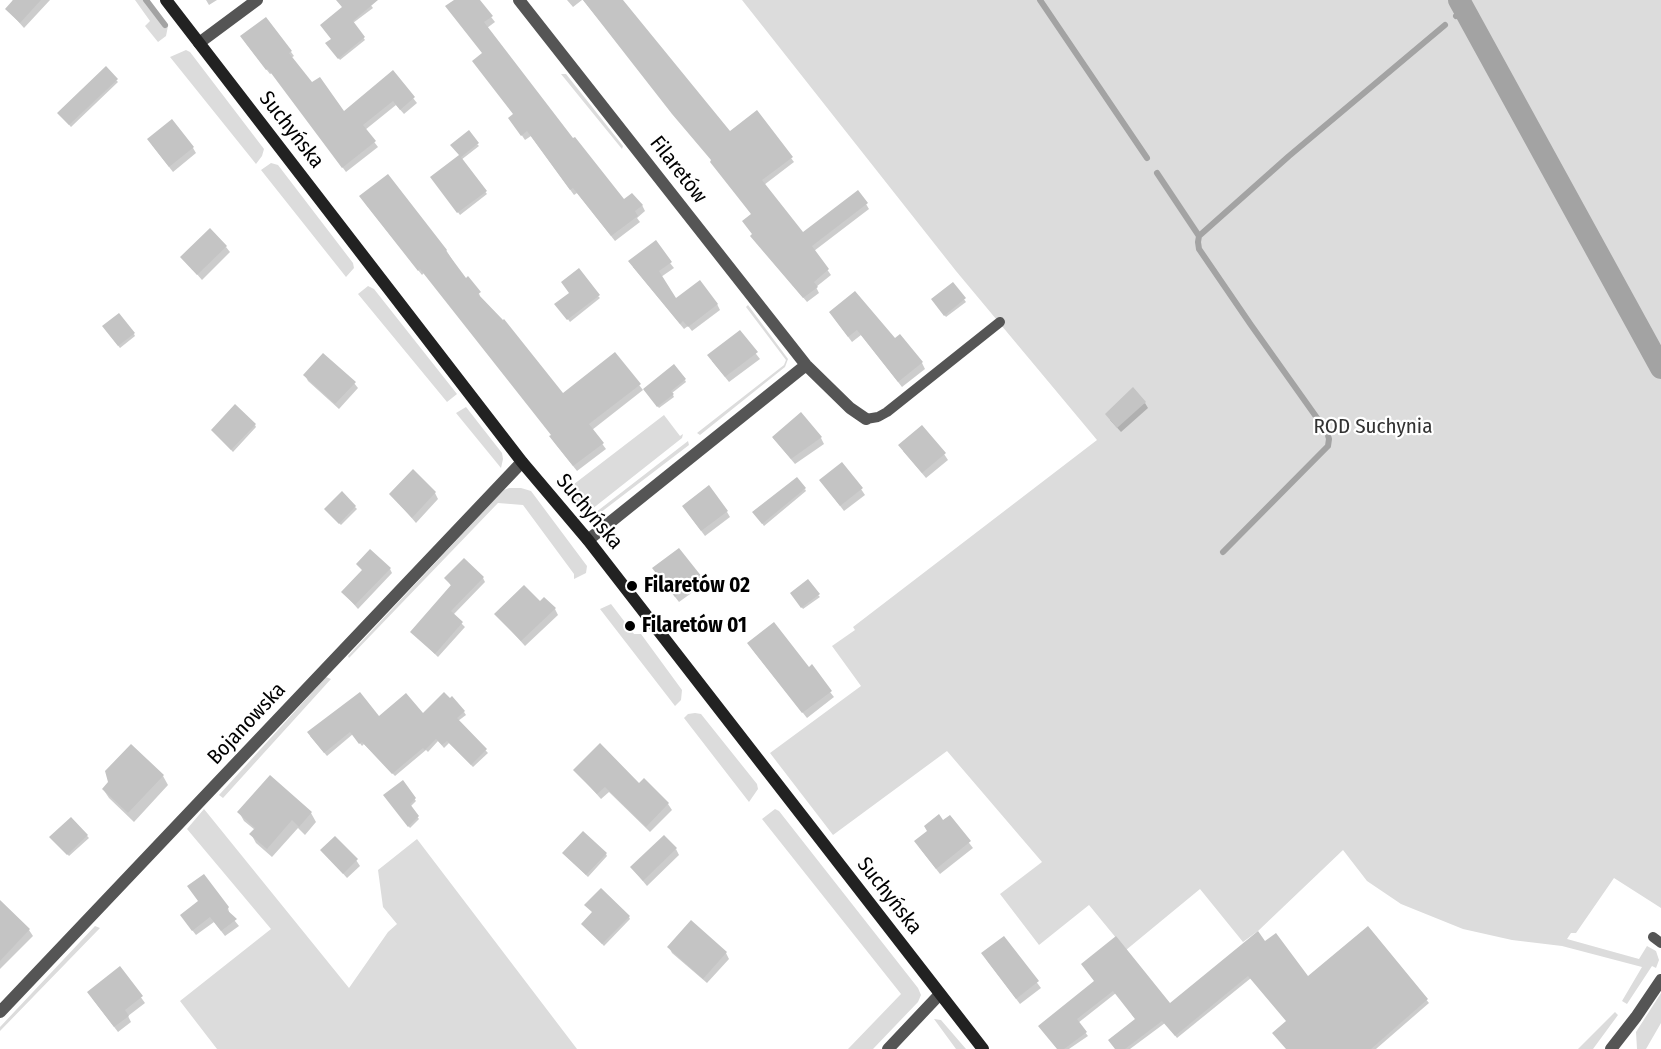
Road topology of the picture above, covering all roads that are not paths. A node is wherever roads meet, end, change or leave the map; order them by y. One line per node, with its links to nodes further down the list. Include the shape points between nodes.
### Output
1 (166, 0): 4 (street, Suchyńska)
2 (257, 0): 4 (street)
3 (519, 0): 6 (street, Filaretów)
4 (199, 43): 8 (street, Suchyńska)
5 (1000, 322): 7 (lane, via 887,412)
6 (806, 365): 7 (street, Filaretów); 9 (street)
7 (866, 419)
8 (522, 462): 9 (street, Suchyńska); 12 (street, Bojanowska)
9 (588, 540): 11 (street, Suchyńska)
10 (1661, 980): 15 (street)
11 (940, 994): 13 (street); 14 (street, Suchyńska)
12 (0, 1012)
13 (888, 1049)
14 (983, 1049)
15 (1611, 1049)

